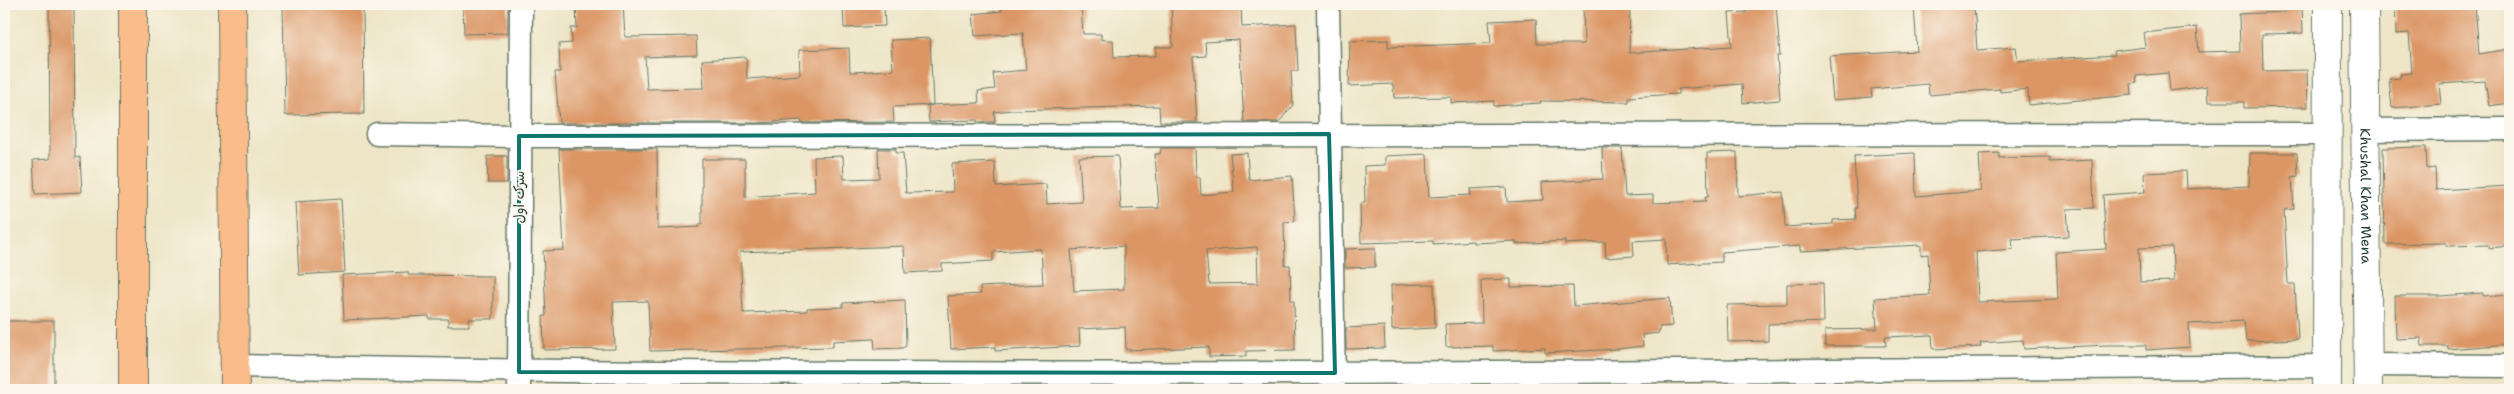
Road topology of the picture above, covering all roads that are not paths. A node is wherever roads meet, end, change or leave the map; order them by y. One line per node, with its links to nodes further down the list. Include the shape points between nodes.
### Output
1 (133, 4): 19 (main road)
2 (232, 4): 14 (main road)
3 (521, 4): 12 (street, سرک‌ اول)
4 (1328, 4): 10 (street)
5 (2328, 4): 11 (street)
6 (2364, 4): 8 (street, Khushal Khan Mena)
7 (2510, 129): 8 (street)
8 (2365, 130): 16 (street, Khushal Khan Mena)
9 (377, 134): 12 (street)
10 (1329, 134): 11 (street); 12 (street); 18 (street)
11 (2328, 134): 15 (street)
12 (519, 136): 17 (street, سرک‌ اول)
13 (2510, 366): 16 (street)
14 (235, 378): 17 (street)
15 (2327, 378): 18 (street)
16 (2368, 378)
17 (519, 381): 18 (street)
18 (1334, 382)
19 (133, 390)

